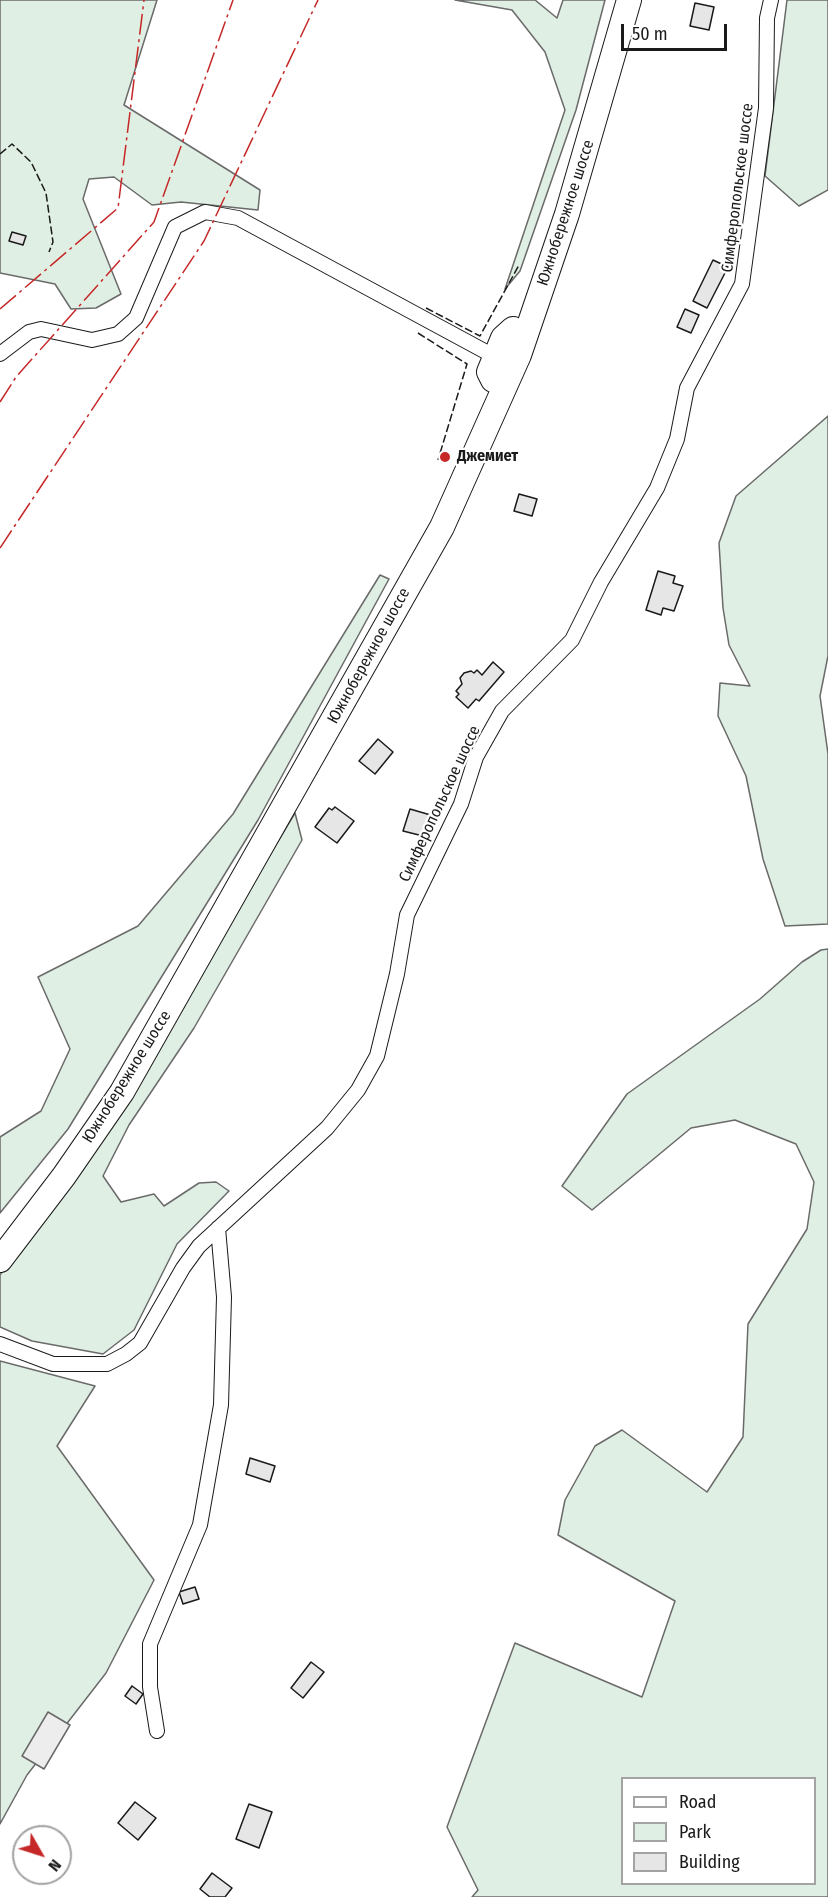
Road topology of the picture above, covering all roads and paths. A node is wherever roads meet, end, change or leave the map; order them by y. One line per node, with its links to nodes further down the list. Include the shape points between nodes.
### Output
1 (617, 0): 4 (highway, Южнобережное шоссе)
2 (629, 0): 4 (highway, Южнобережное шоссе, via 567,214)
3 (771, 0): 8 (street, Симферопольское шоссе, via 767,18 766,108 742,284 687,388 677,439 657,488 572,640 502,711 476,757 461,804 407,915 377,1056 358,1090 327,1128)
4 (521, 327): 6 (highway, Южнобережное шоссе); 7 (highway, Южнобережное шоссе, via 514,367)
5 (0, 354): 6 (street, via 29,332 40,329 92,340 118,334 136,318 176,227 205,212 238,218)
6 (500, 365): 7 (highway, via 489,406); 9 (highway, Южнобережное шоссе, via 430,521 229,886 113,1084)
7 (492, 414): 10 (highway, Южнобережное шоссе, via 442,527 122,1092)
8 (218, 1228): 11 (street, Симферопольское шоссе, via 183,1268 140,1343 126,1354 107,1364 53,1364); 12 (street, via 224,1297 221,1405 200,1525 150,1644 150,1687)
9 (0, 1241)
10 (0, 1260)
11 (0, 1344)
12 (157, 1731)

